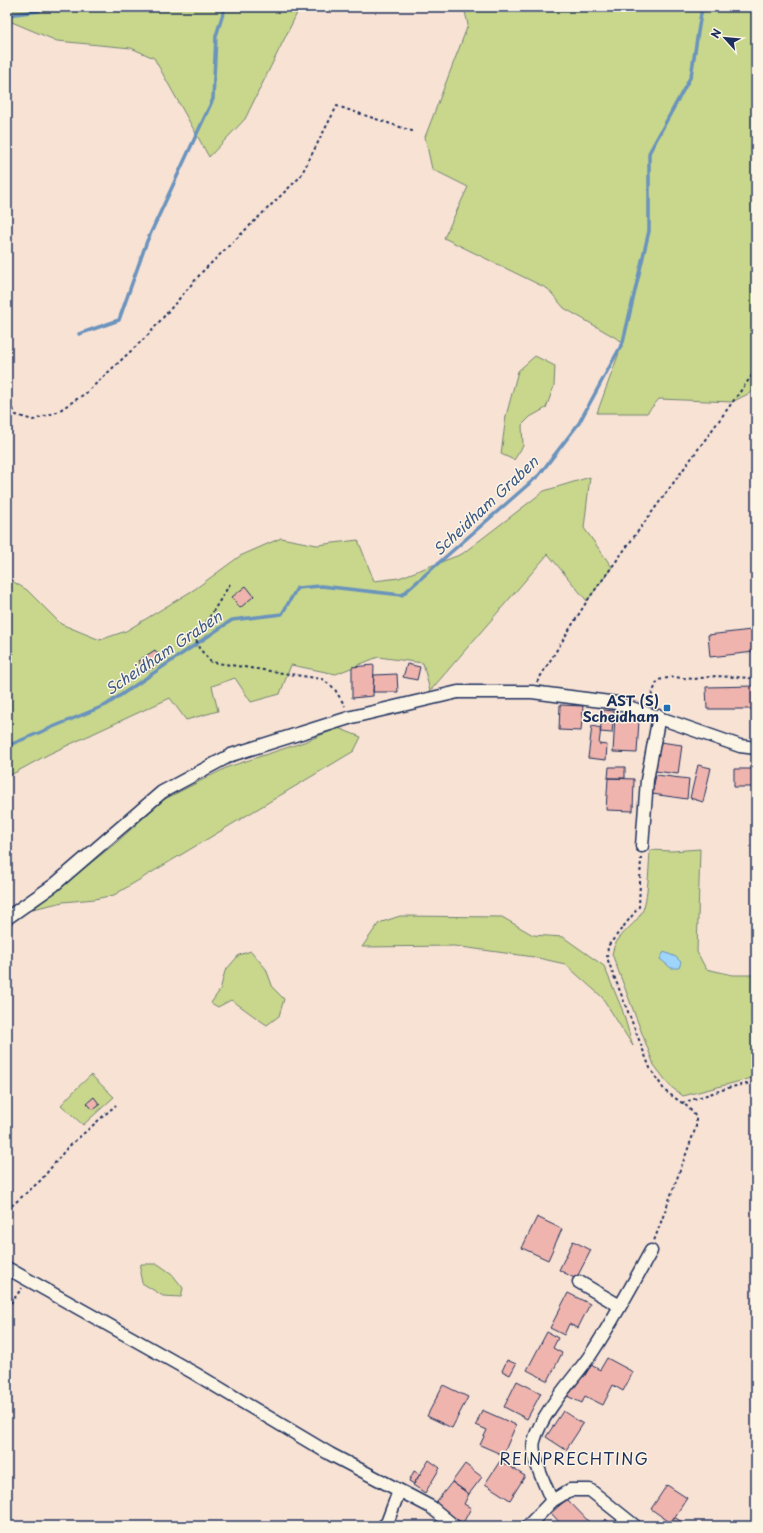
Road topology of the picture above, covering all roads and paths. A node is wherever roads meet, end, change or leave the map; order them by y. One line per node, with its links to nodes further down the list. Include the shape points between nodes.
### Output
1 (415, 132): 3 (path, via 337,106 300,177 203,271 148,335 86,393 57,412 33,420 16,415)
2 (756, 370): 6 (path, via 587,601)
3 (7, 392)
4 (230, 584): 9 (path, via 196,639 199,648 211,662 322,679 334,688)
5 (752, 678): 7 (path, via 716,676 658,680)
6 (532, 692): 7 (street, via 617,703); 9 (street, via 458,692)
7 (645, 712): 8 (street)
8 (659, 716): 10 (street, via 740,746); 11 (street, via 647,780)
9 (352, 718): 12 (street, via 231,755 162,792 54,885)
10 (756, 748)
11 (642, 846): 14 (path, via 639,908 608,946 607,958 650,1068 664,1091)
12 (7, 918)
13 (756, 1082): 14 (path, via 731,1087)
14 (682, 1103): 17 (path, via 696,1117 696,1127)
15 (116, 1105): 16 (path, via 67,1148 41,1180)
16 (7, 1210)
17 (651, 1251): 21 (street)
18 (7, 1268): 19 (street)
19 (28, 1280): 22 (path); 23 (street, via 187,1369 330,1454)
20 (579, 1282): 21 (street)
21 (620, 1306): 24 (street, via 589,1356 544,1419 534,1442 536,1463)
22 (7, 1308)
23 (399, 1490): 25 (street, via 387,1523); 26 (street, via 431,1507)
24 (552, 1501): 27 (street); 28 (street, via 570,1490 590,1490)
25 (383, 1526)
26 (454, 1526)
27 (528, 1526)
28 (635, 1526)

